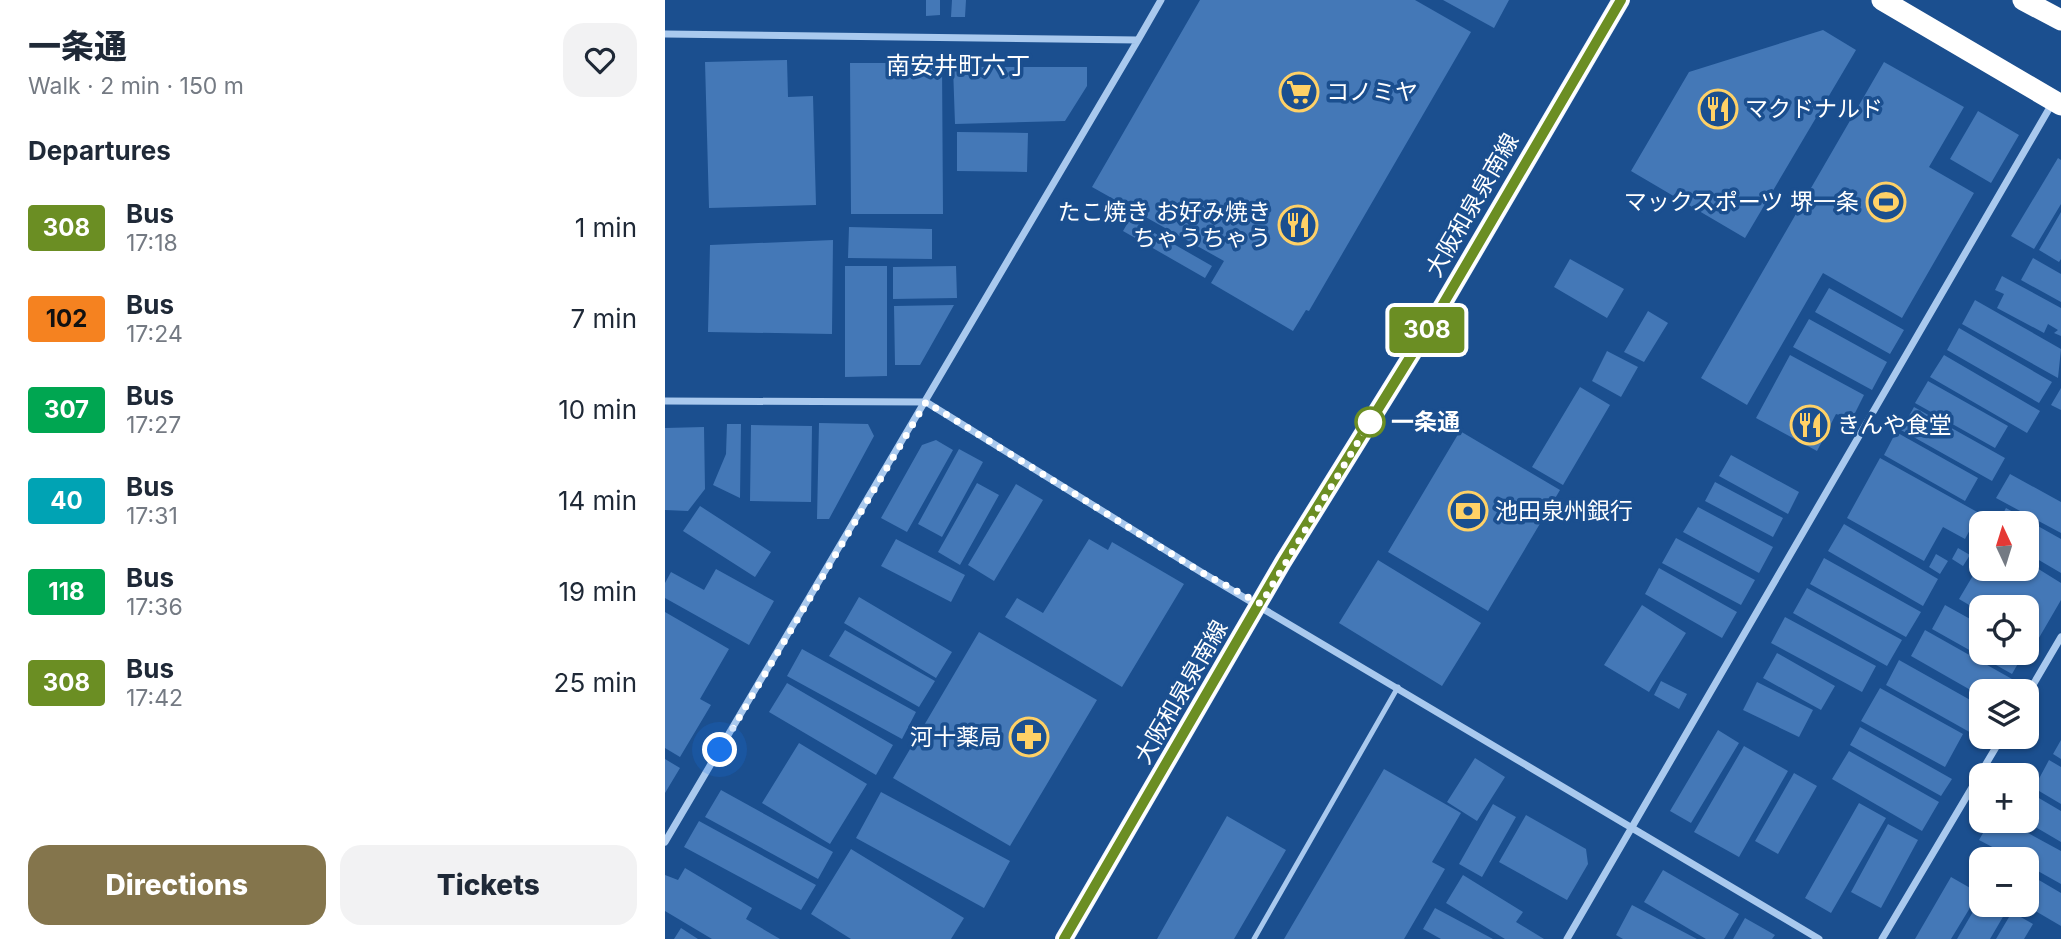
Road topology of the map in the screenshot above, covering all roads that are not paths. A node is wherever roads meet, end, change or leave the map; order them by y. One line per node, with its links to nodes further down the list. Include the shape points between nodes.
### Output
1 (1161, 0): 7 (street)
2 (1621, 0): 11 (main road, 大阪和泉泉南線)
3 (1882, 0): 8 (highway)
4 (2023, 0): 5 (highway)
5 (2061, 20)
6 (665, 34): 7 (street)
7 (1138, 40): 10 (street)
8 (2057, 103): 16 (street)
9 (665, 401): 10 (street)
10 (926, 402): 11 (street, via 1201,572); 17 (street)
11 (1261, 604): 14 (street); 18 (main road, 大阪和泉泉南線)
12 (2061, 637): 13 (street)
13 (2036, 679)
14 (1398, 687): 16 (street); 19 (lane)
15 (1995, 749): 22 (street)
16 (1632, 830): 20 (street); 21 (street)
17 (665, 842)
18 (1064, 939)
19 (1254, 939)
20 (1567, 939)
21 (1819, 939)
22 (1882, 939)

